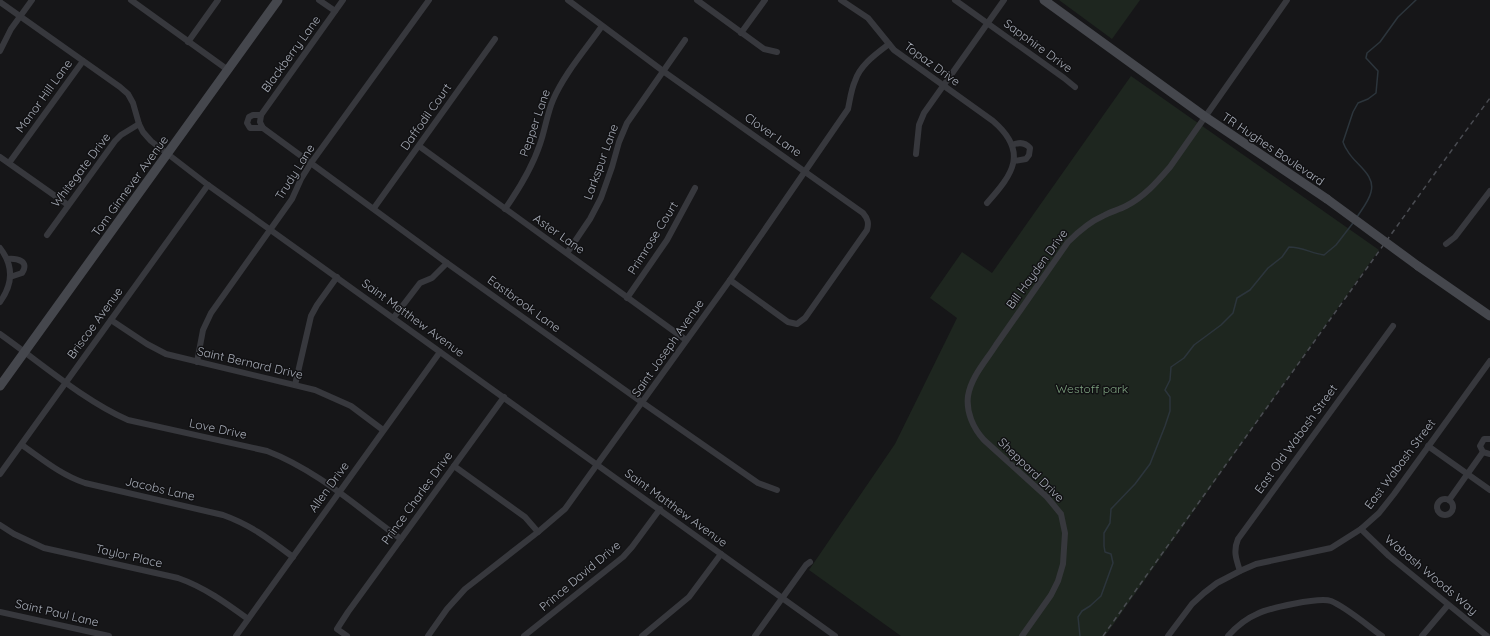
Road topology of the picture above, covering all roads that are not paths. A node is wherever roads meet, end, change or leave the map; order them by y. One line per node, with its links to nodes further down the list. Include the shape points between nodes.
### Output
1 (32, 0): 20 (street)
2 (131, 0): 26 (street)
3 (218, 0): 26 (street)
4 (278, 0): 31 (main road, Tom Ginnever Avenue)
5 (319, 0): 19 (street)
6 (343, 0): 19 (street, Blackberry Lane)
7 (429, 0): 45 (street, Trudy Lane)
8 (568, 0): 22 (street, Clover Lane)
9 (697, 0): 23 (street)
10 (765, 0): 23 (street)
11 (841, 0): 18 (street, Topaz Drive)
12 (856, 0): 18 (street)
13 (955, 0): 21 (street, Sapphire Drive)
14 (1004, 0): 21 (street)
15 (1044, 0): 35 (main road, TR Hughes Boulevard)
16 (1287, 0): 35 (street, Bill Hayden Drive)
17 (0, 2): 20 (street, Saint Matthew Avenue)
18 (852, 6): 27 (street, Topaz Drive, via 868,18)
19 (335, 11): 36 (street, Blackberry Lane)
20 (20, 16): 28 (street); 30 (street, Saint Matthew Avenue)
21 (988, 23): 33 (street); 34 (street, Sapphire Drive)
22 (602, 26): 32 (street, Clover Lane); 53 (street, Pepper Lane, via 558,90 532,165)
23 (741, 33): 29 (street, via 764,49)
24 (496, 38): 39 (street, Daffodil Court)
25 (685, 40): 32 (street, Larkspur Lane)
26 (188, 42): 31 (street)
27 (888, 44): 33 (street, Topaz Drive); 46 (street, Saint Joseph Avenue, via 859,72 854,81 848,109)
28 (0, 51)
29 (777, 52)
30 (83, 61): 37 (street, Saint Matthew Avenue, via 128,94); 44 (street, Manor Hill Lane)
31 (228, 70): 40 (main road, Tom Ginnever Avenue)
32 (663, 71): 46 (street, Clover Lane); 58 (street, Larkspur Lane, via 627,123 601,198)
33 (943, 87): 38 (street, Topaz Drive, via 998,126); 41 (street, via 924,113 919,125)
34 (1075, 87)
35 (1204, 116): 66 (main road, TR Hughes Boulevard, bridge, via 1327,199); 82 (street, Bill Hayden Drive, via 1156,184 1127,206 1089,223 1057,257 970,387 968,406)
36 (261, 122): 45 (street, Eastbrook Lane)
37 (139, 124): 40 (street, Saint Matthew Avenue, via 151,141); 51 (street, Whitegate Drive, via 115,141)
38 (1012, 145): 43 (street, Topaz Drive); 43 (street, via 1026,144 1030,148 1026,159)
39 (419, 146): 52 (street, Daffodil Court); 53 (street, Aster Lane)
40 (168, 154): 47 (street, Saint Matthew Avenue); 72 (main road, Tom Ginnever Avenue)
41 (916, 154)
42 (0, 157): 44 (street)
43 (1014, 161): 50 (street, Topaz Drive, via 1003,185)
44 (8, 163): 51 (street)
45 (311, 164): 52 (street, Eastbrook Lane); 54 (street, Trudy Lane, via 292,199)
46 (805, 172): 63 (street, Saint Joseph Avenue); 63 (street, Clover Lane, via 863,213 869,223 867,230 805,318 797,324 788,322)
47 (208, 185): 54 (street, Saint Matthew Avenue); 68 (street, Briscoe Avenue)
48 (695, 188): 64 (street, Primrose Court, via 667,240)
49 (1490, 191): 56 (street, via 1455,237)
50 (987, 203)
51 (68, 205): 55 (street, Whitegate Drive)
52 (374, 208): 60 (street, Eastbrook Lane)
53 (505, 209): 58 (street, Aster Lane)
54 (271, 229): 62 (street, Saint Matthew Avenue); 75 (street, Trudy Lane, via 211,313 203,330)
55 (47, 235)
56 (1446, 244)
57 (0, 248): 59 (street)
58 (567, 253): 64 (street, Aster Lane)
59 (7, 259): 61 (street); 61 (street, via 22,260 24,264 22,273)
60 (447, 263): 67 (street, via 432,278 416,287); 80 (street, Eastbrook Lane)
61 (10, 277): 65 (street, via 9,288)
62 (337, 277): 67 (street, Saint Matthew Avenue); 77 (street, via 311,316)
63 (730, 280): 71 (street, Saint Joseph Avenue)
64 (627, 298): 71 (street, Aster Lane)
65 (0, 302)
66 (1490, 316)
67 (394, 317): 73 (street, Saint Matthew Avenue)
68 (111, 320): 75 (street, Saint Bernard Drive, via 146,344 166,354); 76 (street, Briscoe Avenue)
69 (1393, 326): 104 (street, East Old Wabash Street, via 1238,539 1234,553)
70 (0, 334): 72 (street, Love Drive)
71 (686, 340): 80 (street, Saint Joseph Avenue)
72 (25, 352): 76 (street, Love Drive); 78 (main road, Tom Ginnever Avenue)
73 (440, 352): 79 (street, Saint Matthew Avenue); 81 (street, Allen Drive)
74 (1490, 361): 85 (street, East Wabash Street)
75 (197, 362): 77 (street, Saint Bernard Drive)
76 (66, 382): 84 (street, Briscoe Avenue); 94 (street, Love Drive, via 112,413 128,420 267,451 286,458)
77 (295, 385): 81 (street, Saint Bernard Drive, via 315,390 351,406)
78 (0, 386)
79 (504, 397): 88 (street, Saint Matthew Avenue); 89 (street, Prince Charles Drive)
80 (642, 403): 88 (street, Saint Joseph Avenue); 92 (street, Eastbrook Lane, via 758,483)
81 (383, 430): 94 (street, Allen Drive)
82 (976, 431): 117 (street, Sheppard Drive, via 1047,496 1062,518 1065,548 1058,581)
83 (1490, 439): 86 (street, via 1484,439 1480,443)
84 (22, 445): 90 (street, Briscoe Avenue); 102 (street, Jacobs Lane, via 73,479 222,514 242,522)
85 (1428, 446): 91 (street); 98 (street, East Wabash Street, via 1379,513)
86 (1483, 452): 87 (street); 91 (street)
87 (1490, 454)
88 (598, 464): 96 (street, Saint Matthew Avenue); 99 (street, Saint Joseph Avenue, via 566,508)
89 (454, 466): 99 (street, via 525,517); 100 (street, Prince Charles Drive)
90 (0, 474)
91 (1468, 474): 93 (street); 95 (street)
92 (777, 490)
93 (1490, 490)
94 (339, 493): 100 (street, Love Drive); 102 (street, Allen Drive)
95 (1449, 500)
96 (660, 509): 101 (street, Saint Matthew Avenue); 113 (street, Prince David Drive, via 623,557)
97 (0, 525): 108 (street, Taylor Place, via 44,548 194,584)
98 (1361, 530): 104 (street, East Wabash Street, via 1331,548 1256,564); 106 (street, Wabash Woods Way)
99 (538, 532): 112 (street, Saint Joseph Avenue, via 465,589)
100 (401, 539): 111 (street, Prince Charles Drive, via 337,629)
101 (721, 554): 105 (street, Saint Matthew Avenue); 114 (street, via 689,597)
102 (293, 557): 108 (street, Allen Drive)
103 (810, 562): 105 (street)
104 (1240, 570): 118 (street, East Wabash Street, via 1204,592)
105 (783, 598): 115 (street); 116 (street, Saint Matthew Avenue)
106 (1448, 604): 121 (street); 122 (street, Wabash Woods Way)
107 (0, 612): 109 (street, Saint Paul Lane)
108 (248, 619): 110 (street, Allen Drive)
109 (109, 636)
110 (236, 636)
111 (347, 636)
112 (428, 636)
113 (524, 636)
114 (642, 636)
115 (755, 636)
116 (835, 636)
117 (1022, 636)
118 (1168, 636)
119 (1228, 636): 120 (street, via 1242,622 1257,614 1274,608 1320,600 1339,605)
120 (1382, 636)
121 (1422, 636)
122 (1487, 636)

